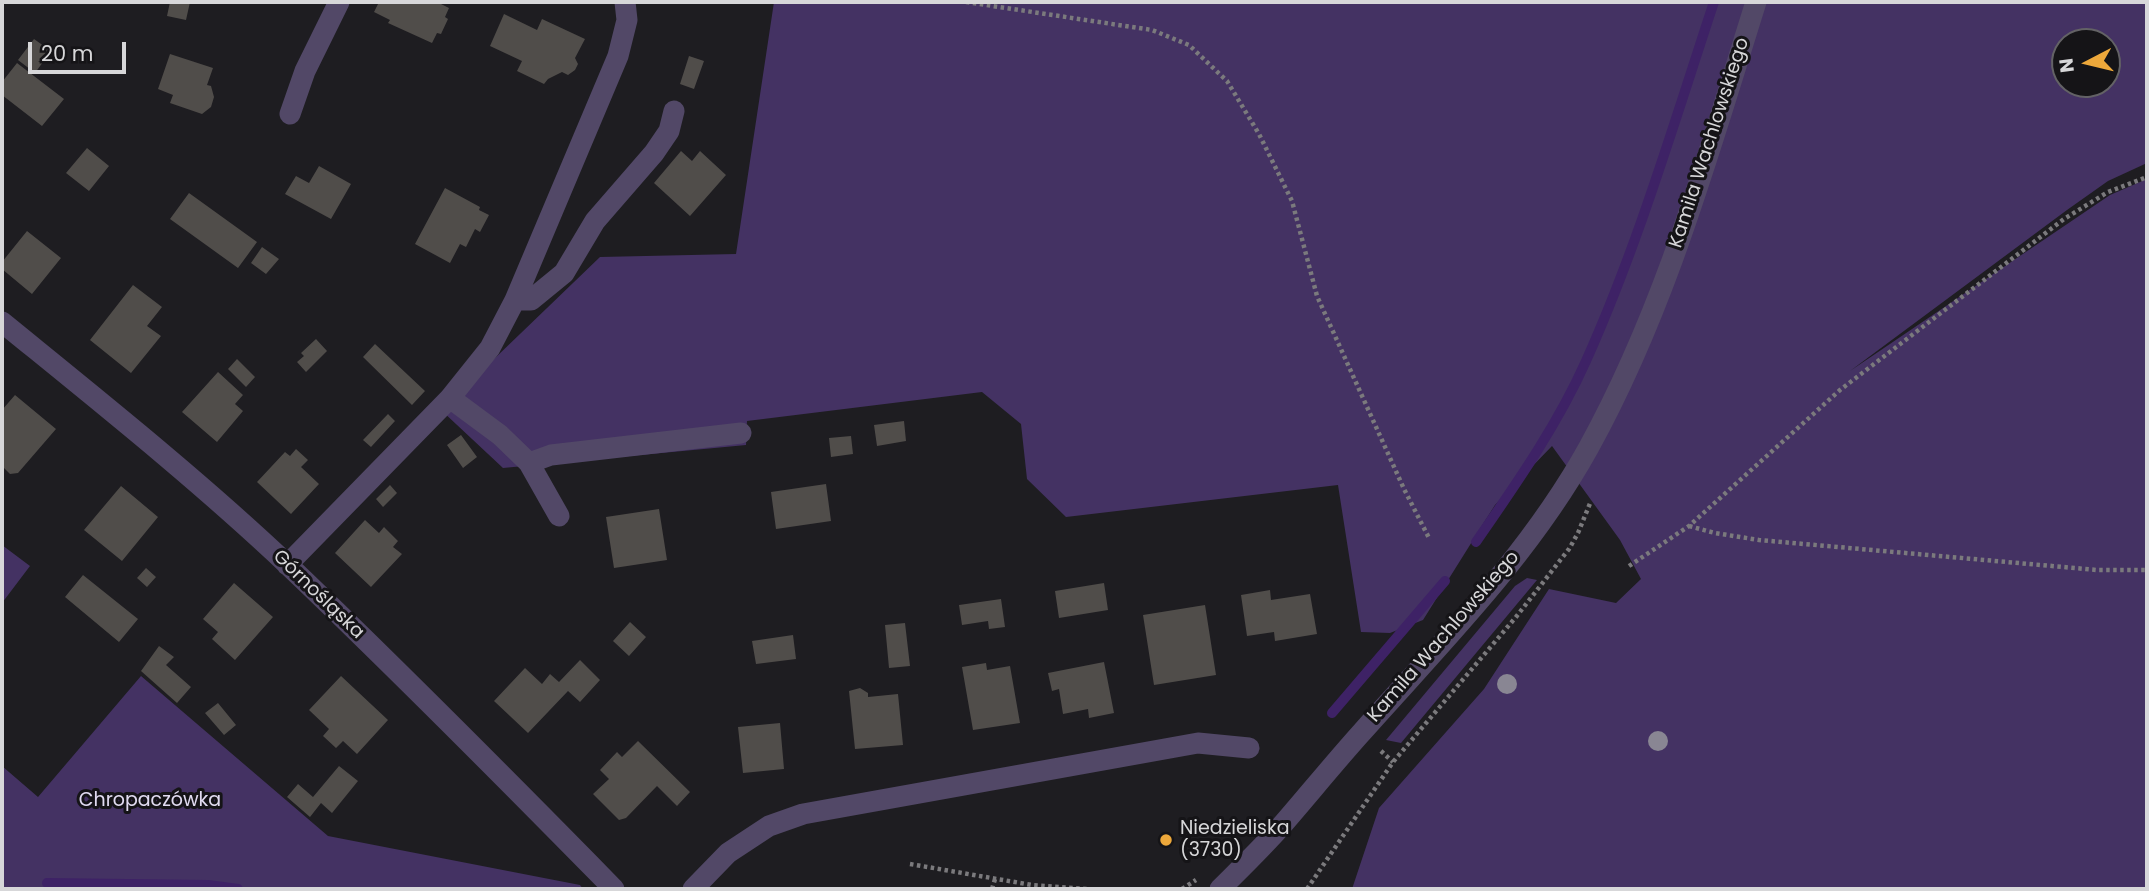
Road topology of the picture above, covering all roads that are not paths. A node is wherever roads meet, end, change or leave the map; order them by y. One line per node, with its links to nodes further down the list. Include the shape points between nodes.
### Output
1 (339, 2): 5 (street)
2 (625, 2): 6 (street, via 628,20 618,56)
3 (1756, 2): 16 (street, Kamila Wachlowskiego, via 1643,340 1587,450 1491,588)
4 (674, 111): 6 (street, via 669,131 595,221 564,274 531,300)
5 (290, 114)
6 (515, 300): 8 (street, via 490,348)
7 (2, 322): 12 (street, Górnośląska)
8 (450, 398): 10 (street); 12 (street)
9 (741, 433): 10 (street, via 551,455)
10 (529, 463): 11 (street)
11 (559, 516)
12 (287, 565): 14 (street, Górnośląska)
13 (1249, 748): 15 (street, via 1199,743 803,814 769,826 728,853)
14 (614, 889)
15 (693, 889)
16 (1220, 889)

